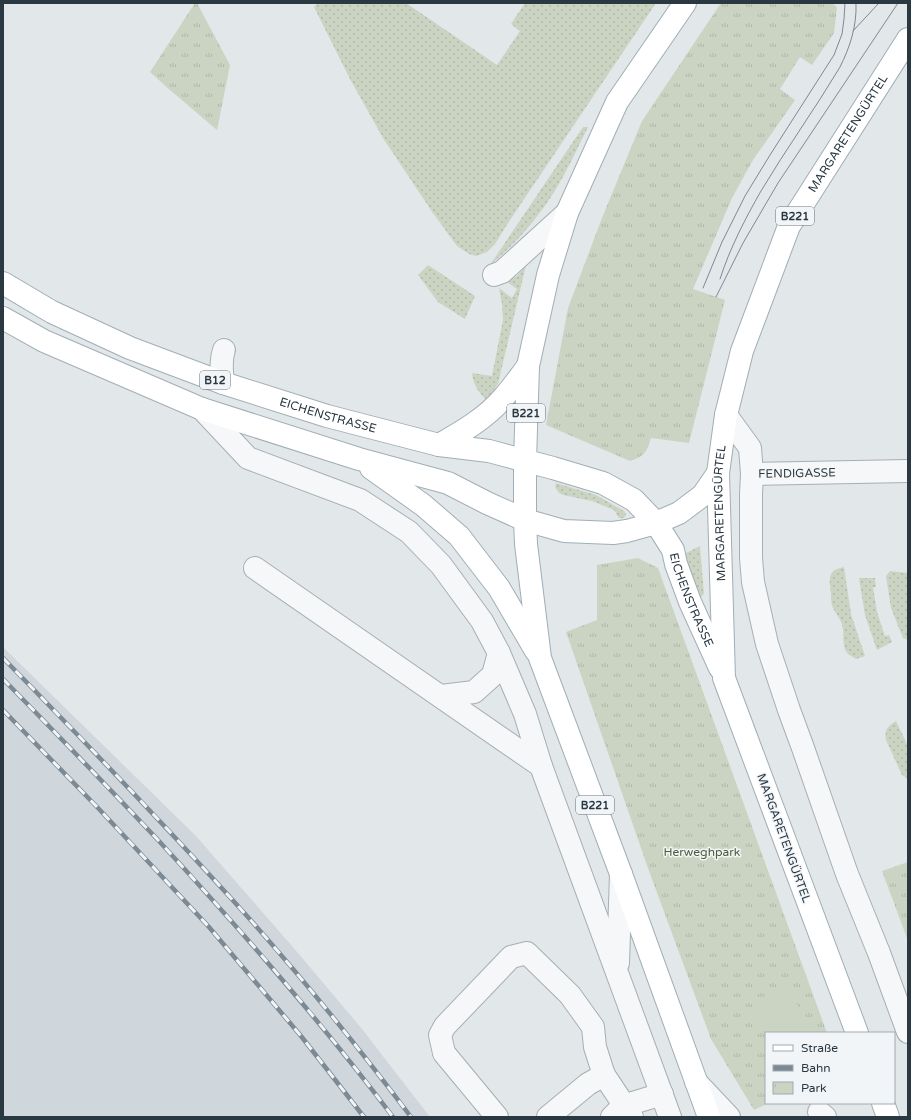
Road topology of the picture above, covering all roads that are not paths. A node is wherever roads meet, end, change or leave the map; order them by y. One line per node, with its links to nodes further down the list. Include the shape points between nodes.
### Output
1 (685, 3): 3 (main road, B221, via 617,102)
2 (908, 39): 11 (main road, MARGARETENGÜRTEL / B221, via 788,226 742,351)
3 (567, 213): 4 (street, via 502,272); 8 (main road, B221, via 548,275)
4 (494, 275)
5 (3, 283): 9 (main road, EICHENSTRASSE / B12, via 52,312 130,348)
6 (3, 318): 10 (main road, B12, via 44,341)
7 (224, 350): 9 (street, via 221,368)
8 (528, 366): 12 (main road, via 503,399 464,431); 14 (main road, B221)
9 (224, 383): 12 (main road, EICHENSTRASSE / B12, via 327,416)
10 (202, 409): 13 (main road, B12); 21 (street, via 248,458 360,500 409,532 442,565 482,621)
11 (726, 414): 16 (main road, MARGARETENGÜRTEL / B221); 17 (street, FENDIGASSE, via 750,448)
12 (439, 444): 14 (main road, EICHENSTRASSE / B12, via 488,451)
13 (359, 459): 18 (main road, B12, via 448,483); 22 (main road, via 423,505 459,536 499,588)
14 (525, 460): 18 (main road, B221); 19 (main road, EICHENSTRASSE, via 603,483 634,500)
15 (908, 471): 17 (street, FENDIGASSE)
16 (718, 473): 19 (main road, via 703,495 679,513); 23 (main road, MARGARETENGÜRTEL / B221)
17 (752, 474): 29 (street, via 753,582 767,644 848,874)
18 (525, 520): 19 (main road, via 564,531 613,533); 22 (main road, B221)
19 (656, 523): 23 (main road, EICHENSTRASSE, via 673,550 690,602)
20 (255, 568): 24 (street)
21 (499, 653): 24 (street, via 492,674 474,692); 25 (street, via 525,714)
22 (540, 658): 26 (main road, B221)
23 (724, 678): 28 (main road, MARGARETENGÜRTEL / B221)
24 (441, 696): 25 (street)
25 (541, 766): 27 (street)
26 (621, 874): 27 (street); 31 (main road, B221)
27 (617, 973): 32 (street)
28 (857, 1032)
29 (908, 1032)
30 (604, 1075): 34 (street); 35 (street, via 595,1047 593,1027 570,995 527,953 511,958 445,1026 440,1035 444,1053); 36 (street, via 588,1084)
31 (696, 1082): 38 (main road, B221); 39 (street)
32 (662, 1094): 34 (street); 37 (street)
33 (883, 1104): 40 (main road)
34 (622, 1113)
35 (497, 1117)
36 (548, 1117)
37 (670, 1117)
38 (709, 1117)
39 (729, 1117)
40 (888, 1117)

